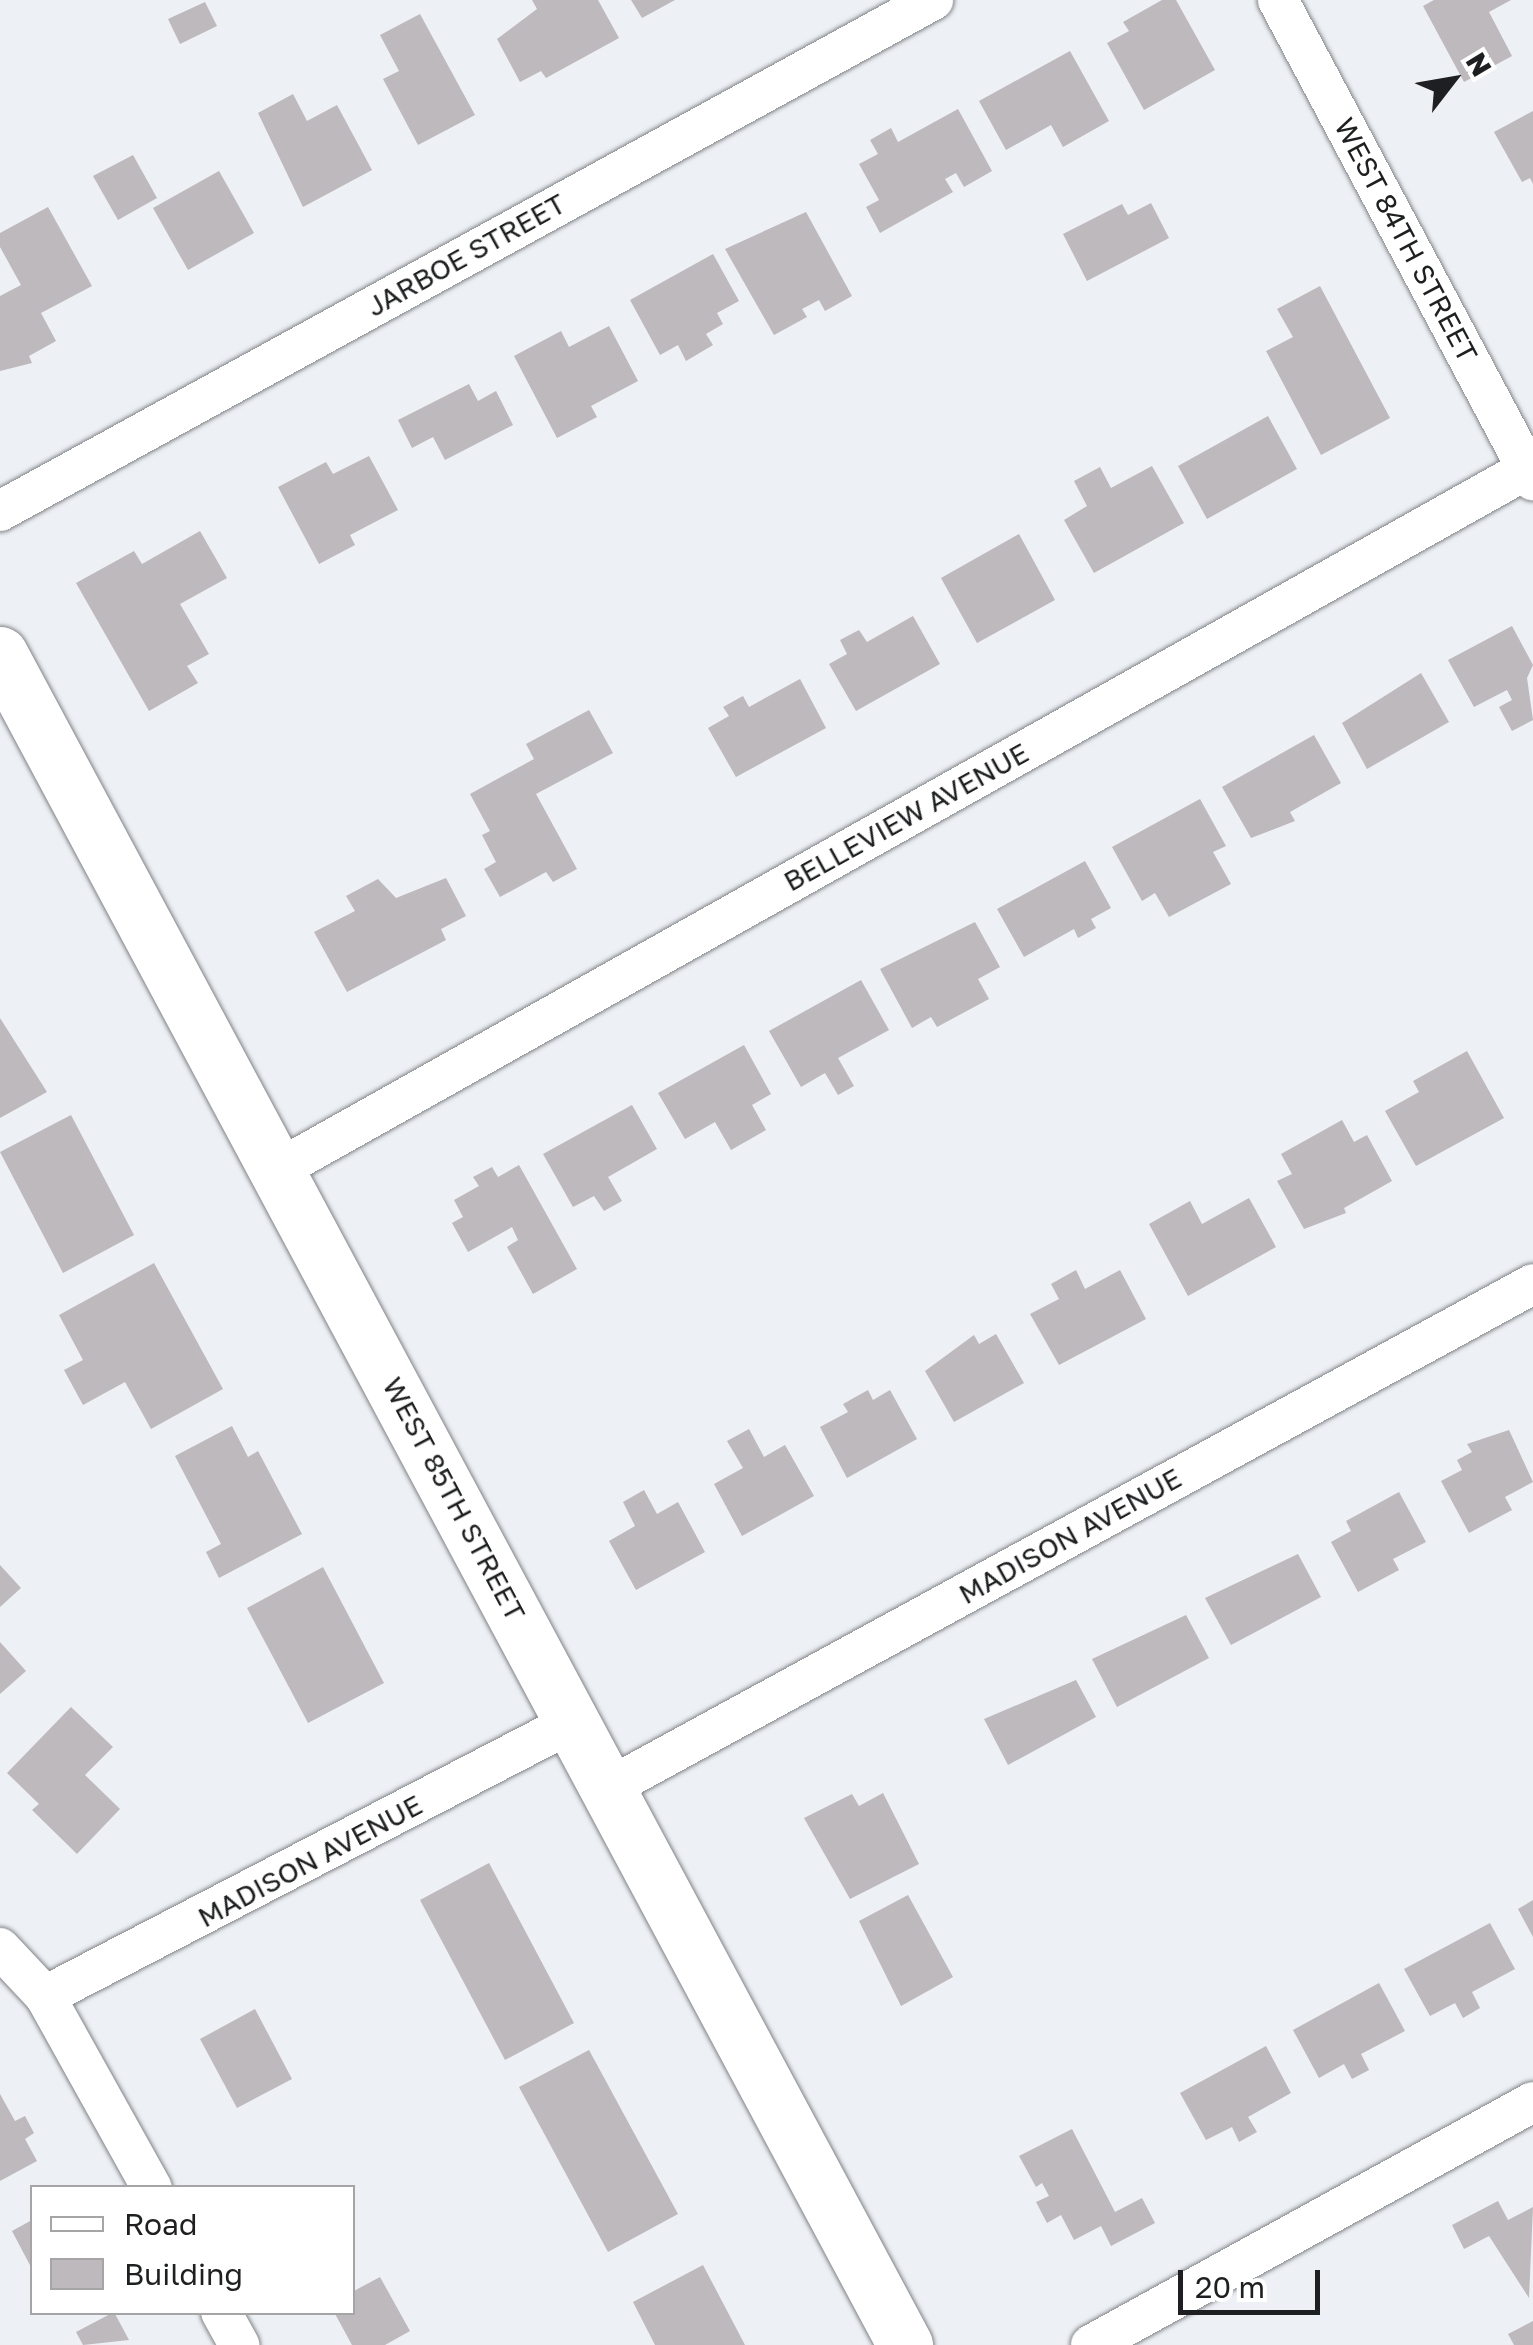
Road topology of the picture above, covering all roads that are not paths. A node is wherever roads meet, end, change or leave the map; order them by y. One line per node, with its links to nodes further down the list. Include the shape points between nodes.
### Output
1 (932, 0): 4 (street, JARBOE STREET)
2 (1278, 0): 3 (street, WEST 84TH STREET)
3 (1531, 471): 6 (street, BELLEVIEW AVENUE)
4 (0, 511)
5 (0, 654): 6 (main road, WEST 85TH STREET)
6 (280, 1169): 8 (main road, WEST 85TH STREET)
7 (1533, 1284): 9 (street, MADISON AVENUE)
8 (573, 1722): 9 (main road, WEST 85TH STREET); 11 (street, MADISON AVENUE)
9 (608, 1788): 16 (main road, WEST 85TH STREET)
10 (0, 1948): 11 (street)
11 (45, 1996): 13 (street)
12 (1533, 2102): 17 (street)
13 (150, 2185)
14 (223, 2315): 15 (street)
15 (239, 2345)
16 (905, 2345)
17 (1091, 2345)

